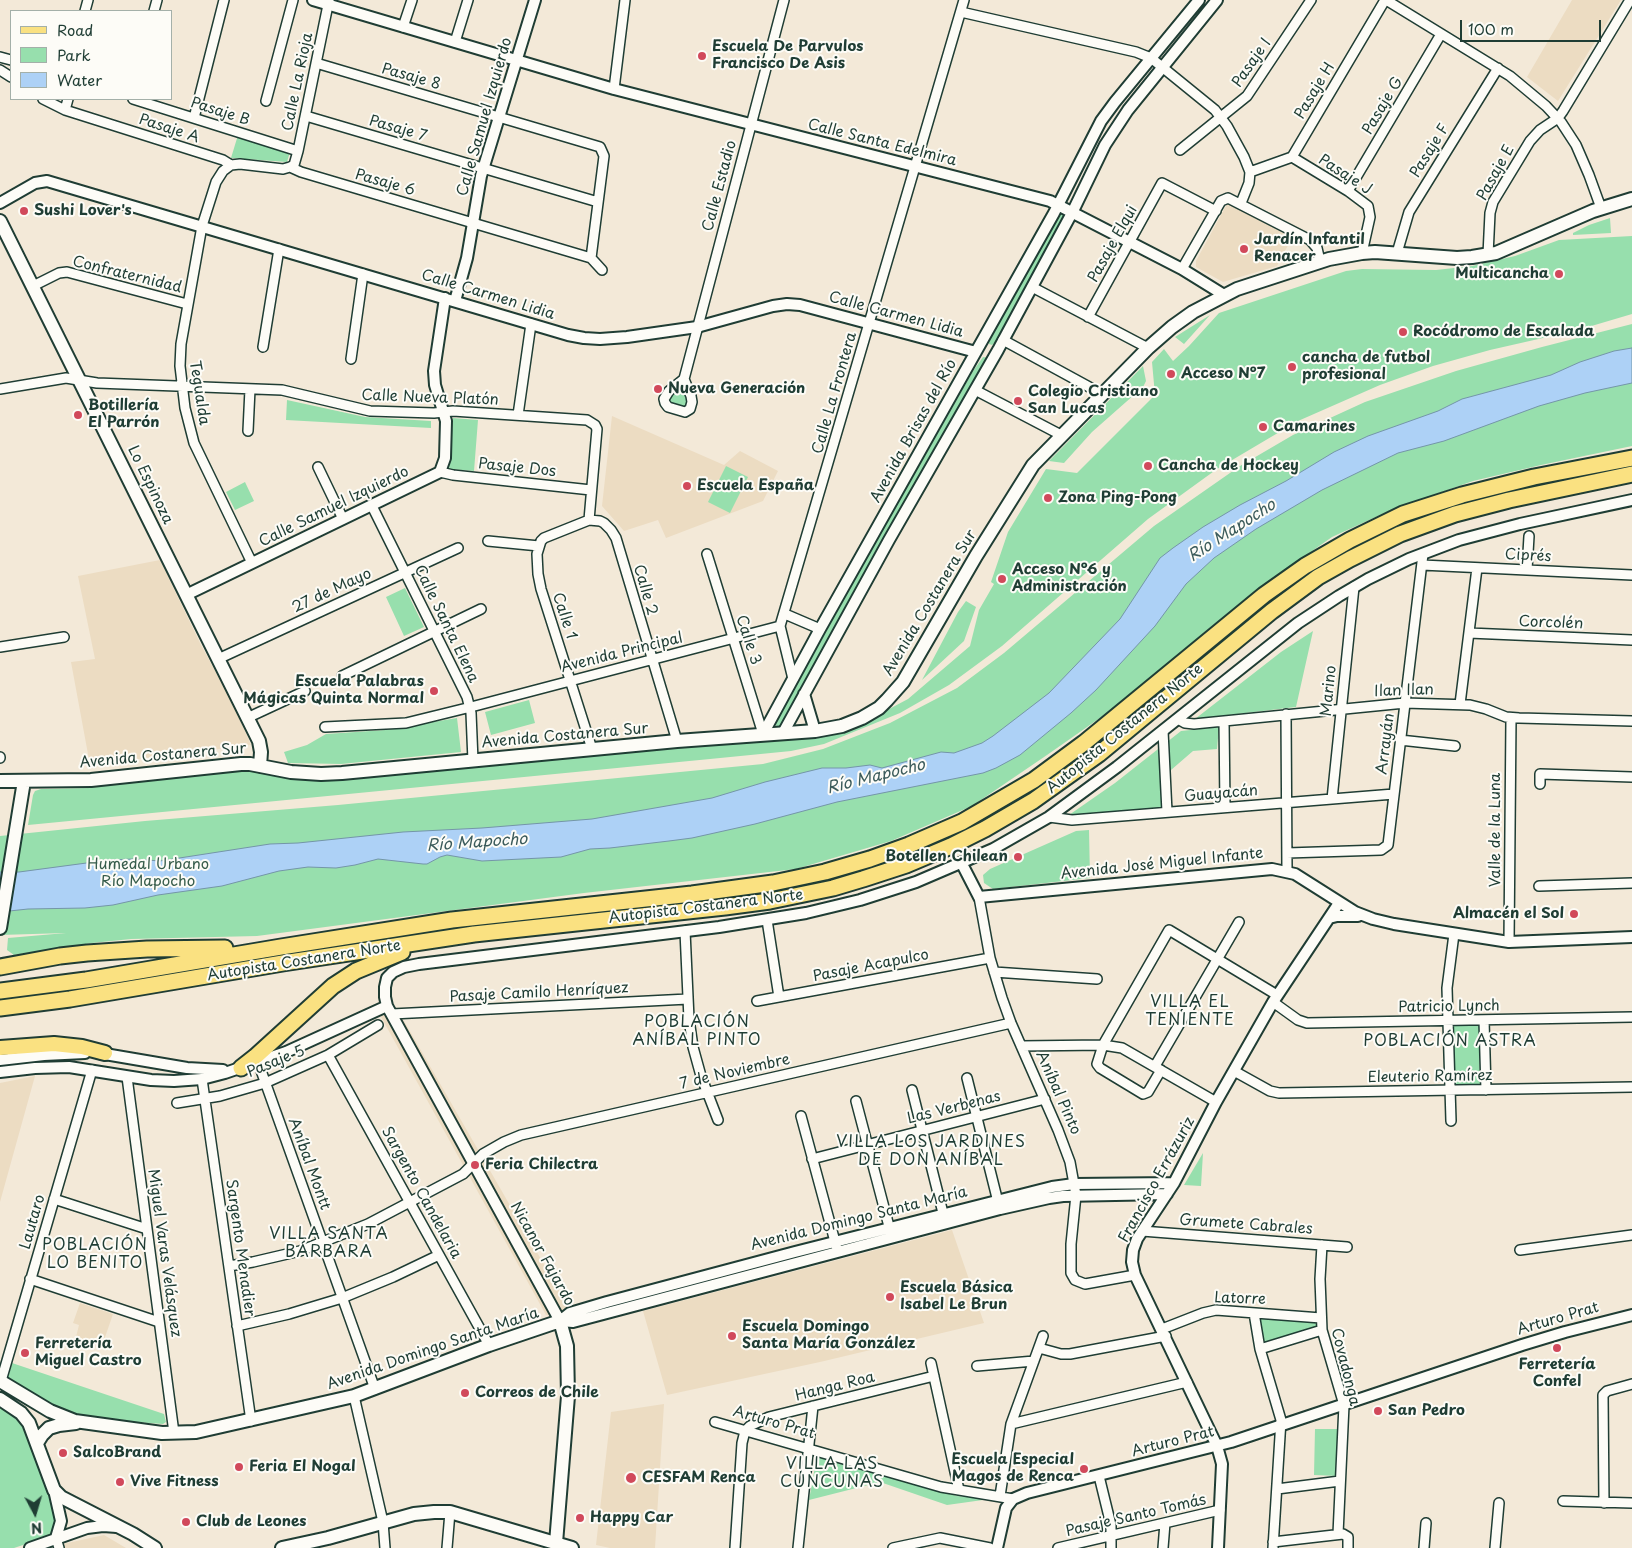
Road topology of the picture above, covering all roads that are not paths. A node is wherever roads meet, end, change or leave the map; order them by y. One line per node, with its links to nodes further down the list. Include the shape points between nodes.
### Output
1 (224, 0): 34 (street)
2 (294, 0): 29 (street)
3 (313, 0): 15 (street, Calle Santa Edelmira)
4 (412, 0): 17 (street)
5 (468, 0): 19 (street)
6 (535, 0): 21 (street, Calle Samuel Izquierdo)
7 (625, 0): 25 (street)
8 (784, 0): 36 (street, Calle Estadio)
9 (964, 0): 16 (street, Calle La Frontera)
10 (1199, 0): 20 (street, Avenida Brisas del Río)
11 (1217, 0): 23 (street)
12 (1310, 0): 33 (street, Pasaje I, via 1251,91)
13 (1386, 0): 18 (street); 39 (street, Pasaje H)
14 (1630, 0): 35 (street)
15 (329, 2): 17 (street, Calle Santa Edelmira); 22 (street, Calle La Rioja)
16 (960, 12): 20 (street); 42 (street, Calle La Frontera)
17 (403, 26): 19 (street, Calle Santa Edelmira)
18 (1442, 34): 24 (street); 45 (street, Pasaje G)
19 (455, 42): 21 (street, Calle Santa Edelmira)
20 (1151, 58): 23 (street); 50 (street, Avenida Brisas del Río, via 1101,121)
21 (516, 60): 25 (street, Calle Santa Edelmira); 32 (street, Calle Samuel Izquierdo)
22 (316, 63): 31 (street, Calle La Rioja); 32 (street, Pasaje 8)
23 (1163, 67): 33 (street); 53 (street, via 1105,145)
24 (1498, 68): 35 (street, via 1534,94); 60 (street, Pasaje F, via 1409,212)
25 (614, 89): 36 (street, Calle Santa Edelmira)
26 (45, 100): 30 (street, Pasaje A)
27 (68, 100): 30 (street)
28 (136, 100): 34 (street, Pasaje B)
29 (266, 101)
30 (64, 110): 40 (street, Pasaje A)
31 (306, 116): 38 (street, Calle La Rioja); 43 (street, Pasaje 7)
32 (499, 117): 43 (street, Calle Samuel Izquierdo); 47 (street, Pasaje 8, via 602,150)
33 (1220, 117): 37 (street, Pasaje I); 44 (street)
34 (194, 118): 38 (street, Pasaje B)
35 (1558, 118): 51 (street, via 1576,145); 61 (street, Pasaje E, via 1530,141 1493,202)
36 (751, 125): 42 (street, Calle Santa Edelmira); 75 (street, Calle Estadio)
37 (1180, 150)
38 (298, 151): 41 (street, Calle La Rioja, via 294,165)
39 (1292, 157): 44 (street); 45 (street, Pasaje J)
40 (231, 165): 41 (street, Pasaje A); 56 (street, Tegualda, via 216,182)
41 (290, 167): 55 (street, Pasaje 6)
42 (915, 167): 50 (street, Calle Santa Edelmira); 74 (street, Calle La Frontera)
43 (483, 168): 47 (street, Pasaje 7); 55 (street, Calle Samuel Izquierdo)
44 (1250, 172): 49 (street)
45 (1348, 191): 59 (street, Pasaje J, via 1370,209)
46 (1632, 200): 51 (main road, Avenida Costanera Sur)
47 (598, 202): 62 (street)
48 (0, 203): 56 (street, Calle Carmen Lidia, via 35,183 47,181)
49 (1241, 203): 52 (street, via 1228,198); 63 (street, via 1310,240 1317,248)
50 (1059, 204): 53 (street, Calle Santa Edelmira); 79 (street, Avenida Brisas del Río)
51 (1601, 208): 61 (main road, Avenida Costanera Sur)
52 (1216, 210): 57 (street, Pasaje Elqui, via 1162,183); 64 (street)
53 (1073, 211): 57 (street, Calle Santa Edelmira); 68 (street)
54 (0, 221): 67 (main road, Lo Espinoza)
55 (473, 223): 62 (street, Pasaje 6); 70 (street, Calle Samuel Izquierdo, via 464,271)
56 (202, 226): 58 (street, Calle Carmen Lidia); 71 (street, Tegualda)
57 (1130, 241): 64 (street, Calle Santa Edelmira); 72 (street, Pasaje Elqui)
58 (279, 249): 66 (street, Calle Carmen Lidia); 77 (street)
59 (1362, 253): 60 (main road, Avenida Costanera Sur); 63 (main road, Avenida Costanera Sur)
60 (1397, 254): 61 (main road, Avenida Costanera Sur, via 1457,258)
61 (1488, 255)
62 (590, 258): 65 (street)
63 (1320, 261): 69 (main road, Avenida Costanera Sur)
64 (1182, 269): 69 (street, Calle Santa Edelmira)
65 (602, 270)
66 (363, 274): 70 (street, Calle Carmen Lidia); 80 (street)
67 (33, 286): 71 (street, Confraternidad, via 68,272); 82 (main road, Lo Espinoza)
68 (1032, 288): 72 (street); 76 (street)
69 (1224, 295): 78 (main road, Avenida Costanera Sur, via 1183,318)
70 (450, 299): 73 (street, Calle Carmen Lidia); 88 (street, Calle Samuel Izquierdo, via 434,371)
71 (187, 304): 83 (street, Tegualda, via 180,352)
72 (1088, 317): 78 (street)
73 (530, 324): 75 (street, Calle Carmen Lidia, via 592,339); 89 (street)
74 (870, 324): 75 (street, Calle Carmen Lidia, via 787,304); 79 (street, Calle Carmen Lidia); 116 (street, Calle La Frontera)
75 (698, 327): 81 (street, Calle Estadio)
76 (1003, 340): 86 (street); 87 (street)
77 (263, 347)
78 (1148, 348): 87 (main road, Avenida Costanera Sur)
79 (976, 352): 118 (street, Avenida Brisas del Río)
80 (351, 359)
81 (684, 379)
82 (80, 380): 83 (street, Calle Nueva Platón, via 97,384); 84 (street, Calle Nueva Platón, via 66,378); 114 (main road, Lo Espinoza)
83 (182, 386): 85 (street, Calle Nueva Platón); 107 (street, Tegualda, via 194,443)
84 (0, 389)
85 (250, 389): 88 (street, Calle Nueva Platón, via 289,391 370,411); 90 (street)
86 (975, 390): 91 (street); 131 (street)
87 (1102, 394): 91 (main road, Avenida Costanera Sur)
88 (444, 412): 89 (street, Calle Nueva Platón); 94 (street, via 446,450)
89 (518, 415): 96 (street, Calle Nueva Platón, via 587,420 595,424)
90 (248, 431)
91 (1061, 435): 143 (main road, Avenida Costanera Sur, via 1026,474 895,691 879,708 862,718)
92 (1632, 458): 180 (highway, Autopista Costanera Norte, via 1468,493 1403,514 1350,540 1264,594 1100,730 1034,780 962,822 885,854 773,883 477,917)
93 (318, 467): 99 (street)
94 (440, 472): 96 (street, Pasaje Dos); 98 (street, Calle Samuel Izquierdo)
95 (1632, 474): 178 (highway, Autopista Costanera Norte, via 1455,514 1400,534 1350,559 1318,577 1272,611 1059,784 1004,819 921,860 841,886 770,900)
96 (591, 490): 100 (street, Calle Nueva Platón)
97 (1632, 500): 106 (street, via 1510,526)
98 (372, 506): 99 (street, Calle Samuel Izquierdo); 111 (street, Calle Santa Elena)
99 (343, 520): 107 (street, Calle Samuel Izquierdo)
100 (589, 520): 103 (street, via 544,538); 126 (street, Calle 2, via 604,523 614,534)
101 (1529, 536): 110 (street)
102 (488, 541): 103 (street)
103 (539, 546): 129 (street, Calle 1, via 539,580)
104 (458, 548): 111 (street, 27 de Mayo)
105 (707, 554): 122 (street, Calle 3)
106 (1423, 554): 108 (street, Arrayán); 113 (street)
107 (252, 563): 114 (street, Calle Samuel Izquierdo)
108 (1422, 565): 109 (street, Ciprés); 132 (street, Arrayán)
109 (1477, 568): 110 (street, Ciprés); 120 (street)
110 (1526, 570): 112 (street, Ciprés)
111 (405, 572): 119 (street, Calle Santa Elena); 125 (street, 27 de Mayo)
112 (1632, 575)
113 (1354, 587): 135 (street, Marino); 139 (street, via 1298,623)
114 (186, 595): 125 (main road, Lo Espinoza)
115 (481, 609): 119 (street)
116 (785, 614): 117 (street, Calle La Frontera); 118 (street)
117 (780, 626): 122 (street, Avenida Principal); 128 (street)
118 (820, 629): 128 (street, Avenida Brisas del Río)
119 (435, 631): 127 (street); 134 (street, Calle Santa Elena)
120 (1469, 633): 123 (street, Corcolén); 133 (street)
121 (64, 637): 124 (street)
122 (733, 639): 126 (street, Avenida Principal); 146 (street, Calle 3)
123 (1632, 640)
124 (0, 647)
125 (218, 659): 137 (main road, Lo Espinoza)
126 (651, 660): 129 (street, Avenida Principal); 148 (street, Calle 2)
127 (342, 676)
128 (793, 679): 146 (street, Avenida Brisas del Río)
129 (570, 680): 134 (street, Avenida Principal); 150 (street, Calle 1)
130 (305, 691): 137 (street)
131 (804, 694): 143 (street); 145 (street)
132 (1405, 702): 133 (street, Ilan Ilan); 135 (street, Ilan Ilan); 147 (street, Arrayán)
133 (1460, 704): 138 (street, Ilan Ilan)
134 (471, 708): 142 (street, Avenida Principal, via 406,723); 151 (street, Calle Santa Elena)
135 (1340, 709): 136 (street, Ilan Ilan); 158 (street, Marino)
136 (1286, 714): 140 (street, Ilan Ilan); 159 (street)
137 (248, 718): 152 (main road, Lo Espinoza, via 261,746)
138 (1510, 718): 141 (street, Ilan Ilan); 179 (street, Valle de la Luna)
139 (1178, 719): 140 (street, Ilan Ilan, via 1194,724); 144 (street)
140 (1224, 721): 160 (street)
141 (1632, 721)
142 (325, 727)
143 (815, 731): 145 (main road, Avenida Costanera Sur)
144 (1163, 731): 161 (street); 162 (street)
145 (783, 733): 146 (main road, Avenida Costanera Sur)
146 (763, 734): 148 (main road, Avenida Costanera Sur)
147 (1400, 740): 149 (street); 157 (street, Arrayán)
148 (677, 741): 150 (main road, Avenida Costanera Sur)
149 (1454, 746)
150 (592, 749): 151 (main road, Avenida Costanera Sur)
151 (473, 761): 152 (main road, Avenida Costanera Sur, via 321,774)
152 (260, 766): 155 (main road, Avenida Costanera Sur, via 241,764 91,780)
153 (1632, 777): 156 (street, via 1540,774)
154 (0, 781): 155 (main road, Avenida Costanera Sur)
155 (24, 782): 174 (main road)
156 (1540, 784)
157 (1394, 794): 158 (street, Guayacán); 163 (street, Arrayán, via 1388,842 1381,850)
158 (1332, 799): 159 (street, Guayacán)
159 (1286, 803): 160 (street, Guayacán); 163 (street)
160 (1226, 807): 161 (street, Guayacán)
161 (1167, 812): 162 (street, Guayacán, via 1072,820)
162 (1049, 817): 164 (street)
163 (1287, 853): 165 (street)
164 (962, 864): 168 (street, Aníbal Pinto); 172 (street, via 874,897)
165 (1287, 871): 168 (street, Avenida José Miguel Infante, via 1265,869); 169 (street, Avenida José Miguel Infante)
166 (1632, 883): 167 (street)
167 (1539, 886)
168 (979, 897): 181 (street, Aníbal Pinto)
169 (1339, 903): 170 (street, Avenida José Miguel Infante); 171 (street, Francisco Errázuriz)
170 (1364, 916): 171 (street); 176 (street, Avenida José Miguel Infante)
171 (1329, 918): 188 (street, Francisco Errázuriz)
172 (767, 920): 175 (street); 187 (street)
173 (1239, 922): 182 (street)
174 (0, 928)
175 (685, 931): 189 (street); 192 (street, via 404,967 393,972 386,981 384,994)
176 (1454, 934): 179 (street, Avenida José Miguel Infante); 195 (street, via 1448,974)
177 (1632, 937): 179 (street, Avenida José Miguel Infante)
178 (448, 938): 191 (highway, Autopista Costanera Norte); 206 (highway, via 396,954 348,975)
179 (1509, 942)
180 (281, 947): 183 (highway, via 95,952); 186 (highway, Autopista Costanera Norte)
181 (990, 958): 184 (street, Aníbal Pinto); 187 (street, Pasaje Acapulco)
182 (1217, 959): 188 (street, Patricio Lynch); 198 (street, Patricio Lynch, via 1170,930); 205 (street)
183 (0, 967)
184 (994, 972): 185 (street); 196 (street, Aníbal Pinto)
185 (1097, 979)
186 (0, 991)
187 (779, 998): 190 (street, Pasaje Acapulco)
188 (1275, 999): 195 (street, Patricio Lynch, via 1298,1020 1308,1023); 208 (street, Francisco Errázuriz)
189 (688, 1000): 192 (street, Pasaje Camilo Henríquez); 218 (street, via 693,1047)
190 (757, 1001)
191 (0, 1008)
192 (390, 1010): 204 (street); 231 (street, Nicanor Fajardo)
193 (1632, 1017): 194 (street, Patricio Lynch)
194 (1484, 1020): 195 (street, Patricio Lynch); 217 (street)
195 (1447, 1021): 216 (street)
196 (1011, 1023): 199 (street, Aníbal Pinto); 218 (street, 7 de Noviembre)
197 (378, 1025): 202 (street, Pasaje 5)
198 (1102, 1045): 199 (street); 205 (street, via 1122,1048); 205 (street, via 1098,1067 1141,1093 1148,1092)
199 (1021, 1046): 220 (street, Aníbal Pinto)
200 (0, 1048): 201 (main road, via 54,1044 82,1046)
201 (105, 1053): 203 (street, via 60,1053); 206 (street, via 198,1069)
202 (328, 1055): 213 (street, Pasaje 5); 237 (street, Sargento Candelaria)
203 (0, 1060)
204 (258, 1062): 206 (street); 213 (street, Aníbal Montt)
205 (1158, 1068): 222 (street)
206 (239, 1069): 212 (street)
207 (92, 1070): 209 (street, via 49,1067); 210 (street); 236 (street, Lautaro)
208 (1234, 1071): 216 (street, Eleuterio Ramírez, via 1279,1093); 222 (street, Francisco Errázuriz)
209 (0, 1072)
210 (127, 1077): 212 (street, via 162,1081); 240 (street, Miguel Varas Velásquez)
211 (967, 1078): 225 (street)
212 (202, 1080): 219 (street, Sargento Menadier)
213 (266, 1083): 219 (street, Pasaje 5); 244 (street, Aníbal Montt)
214 (1632, 1087): 217 (street, Eleuterio Ramírez)
215 (912, 1090): 228 (street)
216 (1450, 1090): 217 (street, Eleuterio Ramírez); 227 (street)
217 (1486, 1090)
218 (707, 1092): 226 (street); 231 (street, 7 de Noviembre, via 521,1135 497,1145)
219 (205, 1099): 223 (street, Pasaje 5); 250 (street, Sargento Menadier)
220 (1045, 1099): 225 (street, Las Verbenas); 233 (street, Aníbal Pinto, via 1065,1146)
221 (856, 1101): 229 (street)
222 (1216, 1102): 232 (street, Francisco Errázuriz)
223 (177, 1103)
224 (801, 1116): 230 (street)
225 (977, 1117): 228 (street, Las Verbenas); 238 (street)
226 (718, 1120)
227 (1451, 1121)
228 (922, 1131): 229 (street, Las Verbenas); 239 (street)
229 (867, 1145): 230 (street, Las Verbenas); 242 (street)
230 (812, 1159): 247 (street)
231 (474, 1164): 237 (street, 7 de Noviembre, via 463,1174); 258 (street, Nicanor Fajardo)
232 (1174, 1183): 233 (street, Avenida Domingo Santa María); 234 (street, Francisco Errázuriz)
233 (1074, 1184): 235 (street, Aníbal Pinto); 238 (street, Avenida Domingo Santa María, via 1052,1187)
234 (1167, 1194): 235 (street, Avenida Domingo Santa María); 241 (street, Francisco Errázuriz)
235 (1076, 1195): 238 (street, Avenida Domingo Santa María); 251 (street, Aníbal Pinto, via 1072,1276 1085,1284)
236 (54, 1200): 240 (street); 252 (street, Lautaro)
237 (410, 1203): 244 (street, 7 de Noviembre); 249 (street, Sargento Candelaria)
238 (999, 1204): 239 (street, Avenida Domingo Santa María)
239 (945, 1219): 242 (street, Avenida Domingo Santa María)
240 (147, 1229): 257 (street, Miguel Varas Velásquez)
241 (1142, 1231): 245 (street, Grumete Cabrales); 251 (street, Francisco Errázuriz, via 1133,1250)
242 (890, 1233): 247 (street, Avenida Domingo Santa María)
243 (1632, 1235): 248 (street)
244 (323, 1243): 250 (street, 7 de Noviembre); 253 (street, Aníbal Montt)
245 (1322, 1245): 246 (street, Grumete Cabrales); 256 (street, Covadonga)
246 (1347, 1246)
247 (836, 1247): 258 (street, Avenida Domingo Santa María, via 608,1307 570,1313)
248 (1520, 1250)
249 (439, 1255): 253 (street); 263 (street, Sargento Candelaria)
250 (229, 1266): 259 (street, Sargento Menadier)
251 (1136, 1276): 261 (street, Francisco Errázuriz)
252 (30, 1280): 257 (street); 270 (street, Lautaro)
253 (342, 1298): 259 (street); 273 (street, Aníbal Montt)
254 (1254, 1313): 256 (street, Latorre); 261 (street, Latorre, via 1212,1310); 265 (street)
255 (1632, 1315): 276 (street, Arturo Prat, via 1522,1345)
256 (1321, 1318): 260 (street, Covadonga)
257 (159, 1322): 284 (street, Miguel Varas Velásquez)
258 (560, 1322): 263 (main road, Avenida Domingo Santa María); 308 (main road, Nicanor Fajardo, via 567,1341 568,1396)
259 (237, 1326): 278 (street, Sargento Menadier)
260 (1322, 1330): 265 (street); 276 (street, Covadonga)
261 (1164, 1333): 264 (street, Latorre, via 1070,1354); 271 (street, Francisco Errázuriz)
262 (1043, 1336): 264 (street)
263 (489, 1345): 273 (main road, Avenida Domingo Santa María)
264 (1039, 1348): 266 (street)
265 (1260, 1349): 282 (street)
266 (1034, 1360): 268 (street); 281 (street)
267 (931, 1362): 269 (street)
268 (977, 1366)
269 (934, 1376): 277 (street, Hanga Roa); 292 (street)
270 (0, 1381): 280 (main road, Avenida Domingo Santa María, via 50,1411)
271 (1187, 1382): 281 (street); 286 (street, Francisco Errázuriz)
272 (1632, 1384): 296 (street, via 1604,1393)
273 (375, 1389): 274 (main road, Avenida Domingo Santa María)
274 (354, 1396): 278 (main road, Avenida Domingo Santa María); 301 (street)
275 (0, 1399): 285 (main road, via 25,1417)
276 (1344, 1405): 282 (street, Arturo Prat); 289 (street, Covadonga)
277 (814, 1406): 283 (street, Hanga Roa, via 762,1419); 287 (street)
278 (251, 1420): 284 (main road, Avenida Domingo Santa María, via 196,1432)
279 (715, 1422): 283 (street, Arturo Prat)
280 (83, 1424): 284 (main road, Avenida Domingo Santa María); 285 (main road, via 54,1426 45,1431)
281 (1011, 1424): 293 (street)
282 (1281, 1426): 286 (street, Arturo Prat); 290 (street)
283 (745, 1430): 287 (street, Arturo Prat); 317 (street)
284 (174, 1433)
285 (37, 1443): 291 (main road)
286 (1217, 1446): 288 (street, Arturo Prat); 299 (street, Francisco Errázuriz, via 1222,1464)
287 (808, 1448): 292 (street, Arturo Prat); 318 (street)
288 (1099, 1476): 294 (street, Arturo Prat); 306 (street)
289 (1340, 1481): 290 (street); 305 (street, Covadonga)
290 (1276, 1489): 310 (street)
291 (54, 1490): 304 (main road, via 67,1502); 307 (street, via 60,1521)
292 (959, 1490): 293 (street, Arturo Prat)
293 (1000, 1496): 294 (street, Arturo Prat)
294 (1013, 1499): 321 (street, via 1006,1508)
295 (1563, 1501): 296 (street)
296 (1604, 1502): 298 (street)
297 (1499, 1503): 328 (street)
298 (1632, 1503)
299 (1220, 1510): 302 (street, Pasaje Santo Tomás); 325 (street, Francisco Errázuriz)
300 (450, 1512): 301 (main road, via 414,1514); 308 (main road); 315 (street)
301 (383, 1522): 313 (main road); 314 (street)
302 (1165, 1523): 306 (street, Pasaje Santo Tomás); 324 (street)
303 (1426, 1523): 327 (street)
304 (121, 1527): 307 (street, via 95,1527); 312 (main road)
305 (1338, 1534): 310 (street); 326 (street, via 1347,1536)
306 (1112, 1535): 322 (street, Pasaje Santo Tomás); 323 (street)
307 (57, 1543): 311 (street)
308 (556, 1543): 316 (main road)
309 (923, 1544): 319 (street); 320 (street, via 946,1538)
310 (1273, 1545)
311 (30, 1548)
312 (155, 1548)
313 (282, 1548)
314 (385, 1548)
315 (447, 1548)
316 (572, 1548)
317 (735, 1548)
318 (798, 1548)
319 (893, 1548)
320 (990, 1548)
321 (997, 1548)
322 (1058, 1548)
323 (1112, 1548)
324 (1163, 1548)
325 (1218, 1548)
326 (1348, 1548)
327 (1424, 1548)
328 (1495, 1548)

